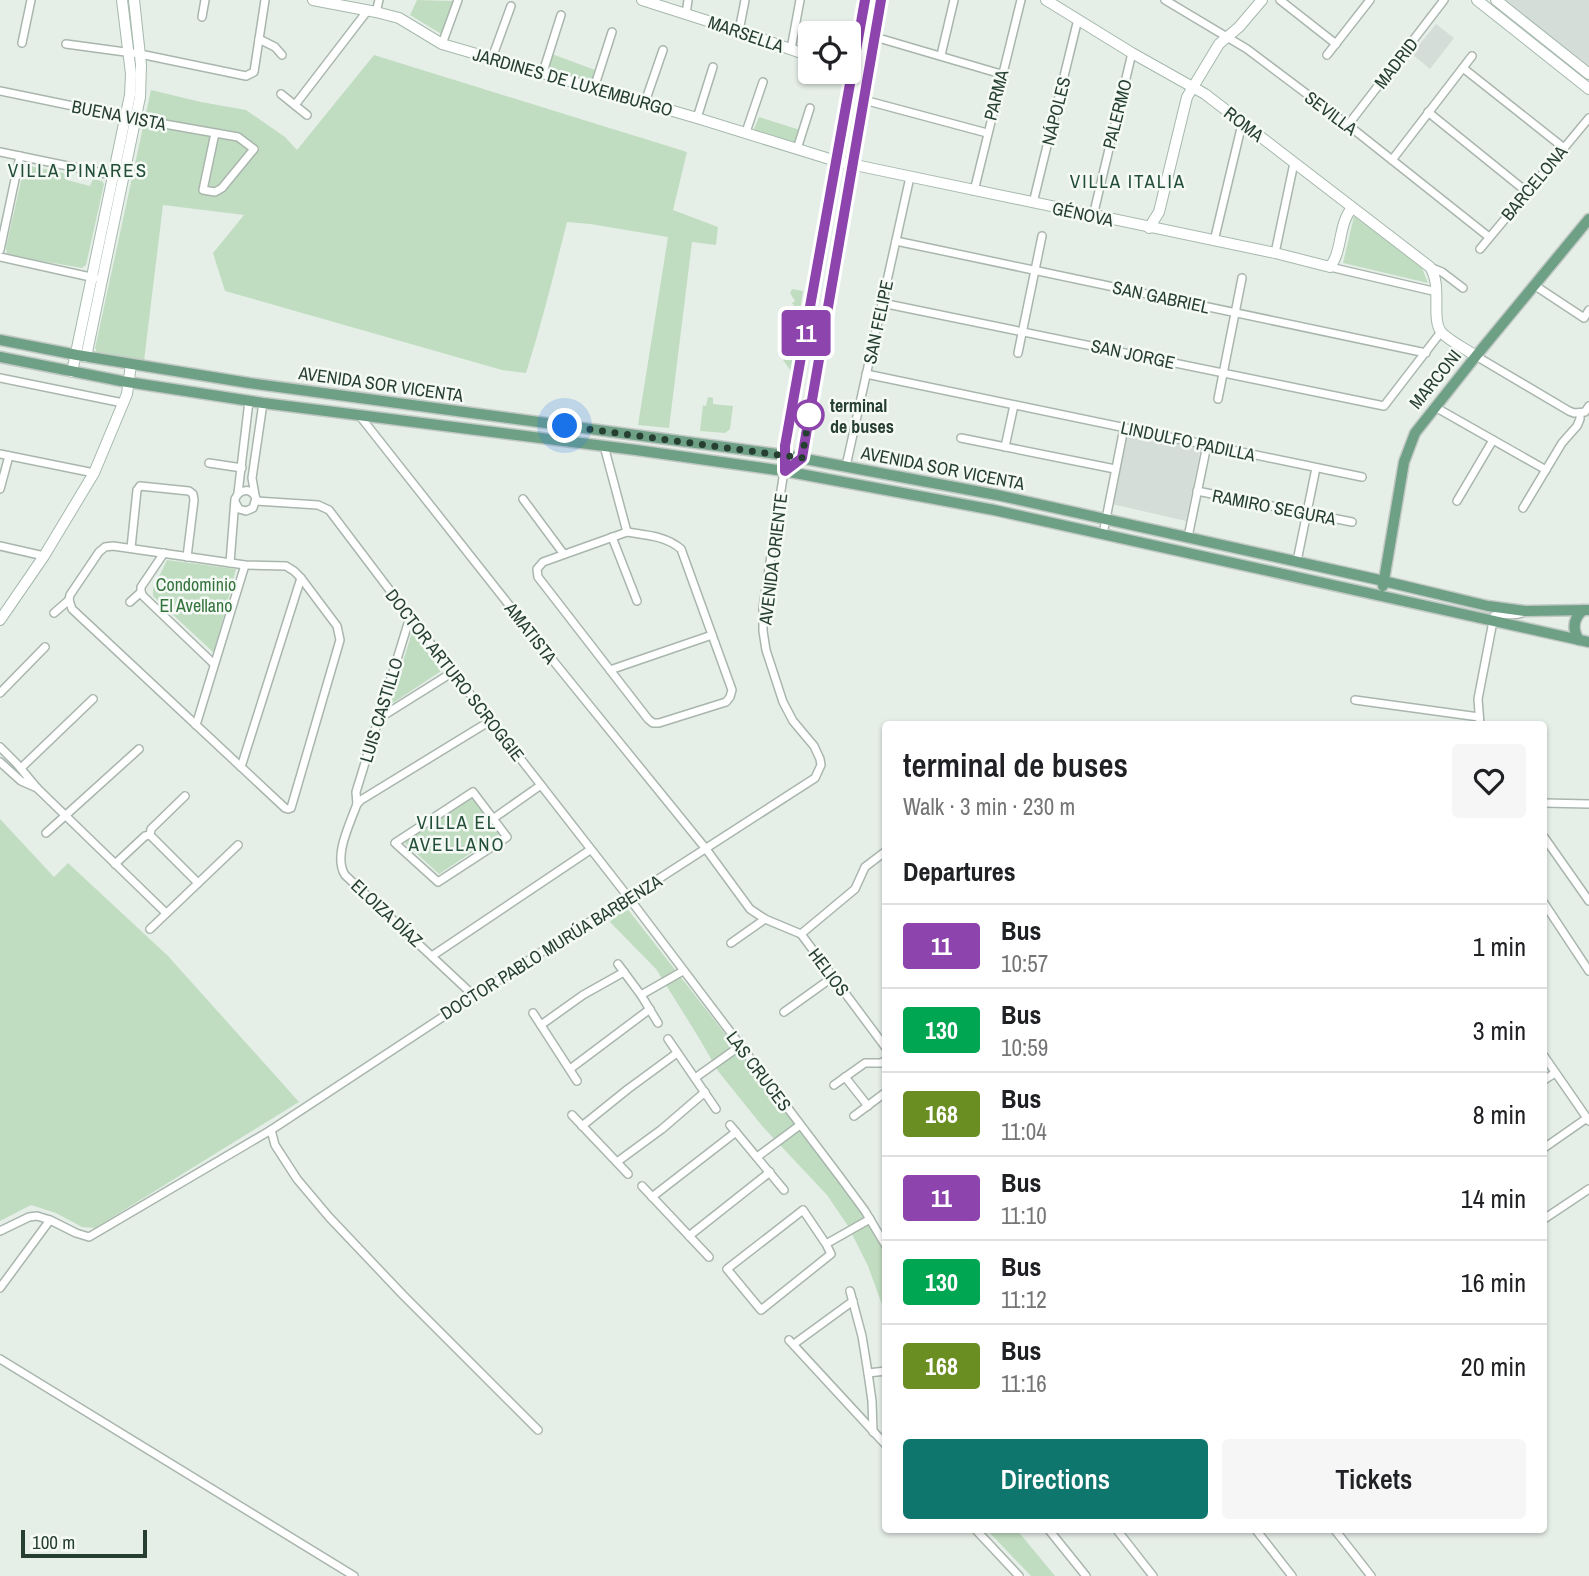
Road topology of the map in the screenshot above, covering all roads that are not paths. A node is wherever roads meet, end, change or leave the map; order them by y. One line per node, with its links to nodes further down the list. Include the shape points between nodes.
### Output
1 (31, 0): 37 (street)
2 (122, 0): 43 (street)
3 (134, 0): 46 (street)
4 (205, 0): 29 (street)
5 (265, 0): 36 (street)
6 (313, 0): 26 (street, JARDINES DE LUXEMBURGO)
7 (379, 0): 26 (street)
8 (458, 0): 39 (street)
9 (642, 0): 27 (street, MARSELLA)
10 (688, 0): 27 (street)
11 (745, 0): 32 (street)
12 (800, 0): 41 (street)
13 (865, 0): 31 (street, AVENIDA ORIENTE)
14 (881, 0): 35 (street)
15 (954, 0): 48 (street)
16 (1021, 0): 55 (street, PARMA)
17 (1046, 0): 30 (street, ROMA)
18 (1165, 0): 34 (street, SEVILLA)
19 (1262, 0): 34 (street)
20 (1280, 0): 40 (street)
21 (1370, 0): 40 (street)
22 (1444, 0): 77 (street, MADRID)
23 (1477, 0): 63 (street)
24 (1496, 0): 56 (street)
25 (511, 6): 51 (street)
26 (372, 11): 39 (street, JARDINES DE LUXEMBURGO, via 399,18); 68 (street)
27 (686, 14): 32 (street, MARSELLA)
28 (561, 15): 54 (street)
29 (202, 17)
30 (1078, 19): 45 (street, ROMA); 93 (street, NÁPOLES)
31 (861, 21)
32 (739, 31): 41 (street, MARSELLA)
33 (612, 32): 62 (street)
34 (1226, 36): 61 (street); 77 (street, SEVILLA)
35 (875, 37): 48 (street); 58 (street)
36 (259, 39): 46 (street, via 254,72 246,76); 47 (street)
37 (22, 43)
38 (66, 44): 43 (street)
39 (442, 44): 51 (street, JARDINES DE LUXEMBURGO)
40 (1336, 44): 49 (street)
41 (791, 49): 44 (street, MARSELLA)
42 (663, 50): 67 (street)
43 (128, 52): 46 (street); 72 (street, via 131,84)
44 (798, 52)
45 (1132, 53): 61 (street, ROMA); 95 (street, PALERMO)
46 (140, 54): 75 (street)
47 (282, 54)
48 (941, 55): 55 (street)
49 (1328, 55)
50 (1472, 56): 53 (street)
51 (492, 58): 54 (street, JARDINES DE LUXEMBURGO)
52 (713, 67): 73 (street)
53 (1463, 68): 70 (street); 81 (street)
54 (543, 72): 62 (street, JARDINES DE LUXEMBURGO)
55 (1002, 74): 80 (street, PARMA)
56 (1589, 74)
57 (861, 76): 58 (street)
58 (868, 78): 66 (street)
59 (763, 82): 78 (street)
60 (848, 84): 86 (street, AVENIDA ORIENTE)
61 (1192, 87): 76 (street, ROMA); 97 (street, via 1159,212)
62 (594, 88): 67 (street, JARDINES DE LUXEMBURGO)
63 (1589, 89)
64 (0, 91): 72 (street, BUENA VISTA)
65 (281, 94): 68 (street)
66 (864, 100): 80 (street); 88 (street)
67 (645, 102): 73 (street, JARDINES DE LUXEMBURGO)
68 (295, 105): 71 (street)
69 (810, 108): 82 (street)
70 (1428, 112): 85 (street); 92 (street)
71 (307, 115)
72 (125, 117): 75 (street, BUENA VISTA); 89 (street)
73 (697, 117): 78 (street, JARDINES DE LUXEMBURGO)
74 (1589, 118): 81 (street, BARCELONA)
75 (136, 119): 79 (street, BUENA VISTA); 89 (street)
76 (1242, 124): 87 (street, ROMA); 100 (street)
77 (1348, 125): 85 (street, SEVILLA)
78 (746, 132): 82 (street, JARDINES DE LUXEMBURGO)
79 (215, 133): 79 (street, BUENA VISTA, via 203,190 215,192 254,149 238,137)
80 (987, 133): 91 (street, PARMA)
81 (1564, 148): 92 (street, BARCELONA)
82 (797, 149): 86 (street, JARDINES DE LUXEMBURGO)
83 (0, 152): 84 (street)
84 (20, 156): 89 (street); 103 (street)
85 (1392, 160): 99 (street, SEVILLA)
86 (836, 161): 88 (street, GÉNOVA); 111 (street, AVENIDA ORIENTE)
87 (1294, 163): 94 (street, ROMA); 104 (street)
88 (853, 165): 90 (street, GÉNOVA); 114 (street)
89 (118, 177): 109 (street)
90 (910, 177): 91 (street, GÉNOVA); 101 (street, SAN FELIPE)
91 (974, 191): 93 (street, GÉNOVA)
92 (1527, 192): 99 (street, BARCELONA)
93 (1033, 203): 95 (street, GÉNOVA)
94 (1352, 208): 106 (street); 107 (street, ROMA)
95 (1093, 216): 97 (street, GÉNOVA)
96 (1589, 219): 112 (main road, MARCONI)
97 (1149, 228): 100 (street, GÉNOVA)
98 (1042, 236): 108 (street)
99 (1489, 237): 102 (street, BARCELONA)
100 (1214, 241): 104 (street, GÉNOVA)
101 (896, 242): 108 (street, SAN GABRIEL); 116 (street, SAN FELIPE)
102 (1480, 249)
103 (0, 250)
104 (1275, 253): 106 (street, GÉNOVA)
105 (0, 257): 109 (street)
106 (1333, 262): 115 (street, GÉNOVA)
107 (1430, 267): 113 (street, ROMA); 115 (street)
108 (1034, 271): 117 (street, SAN GABRIEL); 119 (street)
109 (97, 278): 124 (street)
110 (1242, 278): 117 (street)
111 (815, 282): 114 (street, via 828,285); 134 (street, AVENIDA ORIENTE)
112 (1534, 285): 118 (street); 125 (main road, MARCONI)
113 (1463, 288)
114 (831, 292): 135 (street)
115 (1437, 292): 120 (street)
116 (882, 303): 119 (street, SAN JORGE); 130 (street, SAN FELIPE)
117 (1235, 313): 123 (street, SAN GABRIEL); 129 (street)
118 (1587, 316)
119 (1023, 332): 122 (street); 129 (street, SAN JORGE)
120 (1441, 332): 123 (street); 125 (street)
121 (0, 340): 124 (main road, AVENIDA SOR VICENTA)
122 (1018, 353)
123 (1426, 353): 129 (street, SAN JORGE, via 1384,406)
124 (81, 356): 127 (main road, AVENIDA SOR VICENTA); 128 (main road, via 79,367)
125 (1476, 356): 143 (main road, MARCONI); 144 (street, via 1569,411)
126 (0, 357): 128 (main road, AVENIDA SOR VICENTA)
127 (131, 364): 132 (street); 133 (main road, AVENIDA SOR VICENTA)
128 (72, 372): 132 (main road, AVENIDA SOR VICENTA)
129 (1224, 373): 136 (street)
130 (866, 374): 140 (street, LINDULFO PADILLA); 160 (street, SAN FELIPE)
131 (0, 378): 138 (street)
132 (129, 382): 137 (main road, AVENIDA SOR VICENTA); 138 (street)
133 (272, 386): 137 (main road); 142 (main road, AVENIDA SOR VICENTA)
134 (796, 388): 135 (street); 156 (street, AVENIDA ORIENTE)
135 (814, 389): 158 (street)
136 (1218, 399)
137 (249, 401): 139 (main road, AVENIDA SOR VICENTA); 161 (street)
138 (123, 403): 166 (street)
139 (264, 403): 145 (main road, AVENIDA SOR VICENTA); 171 (street, via 253,478)
140 (1014, 405): 147 (street, LINDULFO PADILLA); 153 (street)
141 (1589, 406): 144 (street)
142 (417, 407): 146 (main road); 148 (main road, AVENIDA SOR VICENTA)
143 (1435, 407): 150 (street); 195 (main road, MARCONI, via 1407,452)
144 (1580, 413): 164 (street, via 1577,426)
145 (359, 415): 146 (main road, AVENIDA SOR VICENTA); 240 (street, AMATISTA)
146 (393, 419): 152 (main road, AVENIDA SOR VICENTA)
147 (1124, 428): 151 (street, LINDULFO PADILLA); 163 (street)
148 (632, 435): 154 (main road); 156 (main road, AVENIDA SOR VICENTA)
149 (961, 438): 153 (street)
150 (1493, 440): 164 (street); 173 (street)
151 (1207, 445): 162 (street, LINDULFO PADILLA); 169 (street)
152 (604, 446): 154 (main road, AVENIDA SOR VICENTA); 181 (street)
153 (1005, 447): 163 (street)
154 (619, 448): 165 (main road, AVENIDA SOR VICENTA)
155 (0, 454): 157 (street)
156 (784, 455): 158 (main road, AVENIDA SOR VICENTA); 165 (street, AVENIDA ORIENTE)
157 (9, 456): 166 (street); 168 (street)
158 (802, 458): 160 (main road, AVENIDA SOR VICENTA); 165 (street, AVENIDA ORIENTE)
159 (209, 463): 161 (street)
160 (846, 466): 178 (main road, AVENIDA SOR VICENTA)
161 (242, 468): 170 (street)
162 (1316, 468): 167 (street, LINDULFO PADILLA); 177 (street)
163 (1115, 469): 178 (street)
164 (1546, 470): 175 (street)
165 (785, 471): 182 (main road, AVENIDA SOR VICENTA); 224 (street, AVENIDA ORIENTE, via 763,608 764,640 788,713)
166 (94, 474): 189 (street)
167 (1362, 477)
168 (0, 489)
169 (1196, 491): 177 (street, RAMIRO SEGURA); 184 (street)
170 (238, 493): 171 (street, DOCTOR ARTURO SCROGGIE, via 249,491); 174 (street)
171 (255, 498): 176 (street, via 253,508); 205 (street, DOCTOR ARTURO SCROGGIE, via 327,508)
172 (523, 499): 188 (street)
173 (1457, 501)
174 (235, 502): 176 (street); 180 (street)
175 (1523, 508)
176 (246, 511): 180 (street)
177 (1306, 513): 179 (street, RAMIRO SEGURA); 191 (street)
178 (1105, 519): 182 (street); 184 (main road, AVENIDA SOR VICENTA)
179 (1352, 522)
180 (232, 526): 192 (street)
181 (627, 532): 183 (street); 208 (street, via 660,537 681,549)
182 (1103, 534): 197 (main road, AVENIDA SOR VICENTA)
183 (612, 537): 188 (street); 199 (street)
184 (1188, 537): 191 (main road, AVENIDA SOR VICENTA)
185 (0, 546): 189 (street)
186 (131, 548): 187 (street); 190 (street, via 140,486 189,491 194,500); 198 (street, via 113,546 99,552)
187 (164, 553): 190 (street); 196 (street)
188 (564, 553): 213 (street, via 540,564 538,577)
189 (44, 556): 206 (street)
190 (187, 556): 192 (street)
191 (1297, 561): 195 (main road, AVENIDA SOR VICENTA)
192 (230, 563): 193 (street)
193 (245, 565): 194 (street, via 286,566); 212 (street)
194 (301, 578): 227 (street); 227 (street, via 337,626 340,640 291,808 285,808)
195 (1384, 581): 197 (main road, MARCONI); 203 (main road, AVENIDA SOR VICENTA)
196 (141, 592): 200 (street); 212 (street)
197 (1382, 596): 207 (main road, AVENIDA SOR VICENTA)
198 (69, 600): 204 (street); 221 (street, via 72,609)
199 (637, 601)
200 (130, 602)
201 (1564, 610): 202 (main road, AVENIDA SOR VICENTA); 203 (main road, AVENIDA SOR VICENTA); 209 (main road, via 1567,626)
202 (1586, 610): 210 (main road, via 1575,621 1575,631)
203 (1525, 611): 207 (street, via 1496,615)
204 (54, 613)
205 (410, 617): 214 (street, DOCTOR ARTURO SCROGGIE); 218 (street, LUIS CASTILLO)
206 (0, 620)
207 (1493, 621): 209 (main road, AVENIDA SOR VICENTA); 220 (street, via 1479,692)
208 (712, 635): 213 (street); 213 (street, via 732,690 726,702 653,723)
209 (1559, 635): 210 (main road, AVENIDA SOR VICENTA)
210 (1584, 641)
211 (45, 647): 215 (street)
212 (214, 664): 221 (street)
213 (610, 670)
214 (453, 672): 218 (street); 219 (street, DOCTOR ARTURO SCROGGIE)
215 (0, 693)
216 (93, 699): 226 (street)
217 (1355, 700): 220 (street)
218 (378, 719): 232 (street, LUIS CASTILLO, via 356,792)
219 (491, 721): 228 (street, DOCTOR ARTURO SCROGGIE); 232 (street)
220 (1479, 721)
221 (196, 725): 227 (street)
222 (0, 747): 226 (street)
223 (139, 749): 234 (street)
224 (820, 759): 240 (street, DOCTOR PABLO MURÚA BARBENZA, via 815,778)
225 (0, 762): 229 (street)
226 (21, 768): 229 (street)
227 (241, 768)
228 (541, 785): 235 (street); 241 (street, DOCTOR ARTURO SCROGGIE)
229 (37, 788): 234 (street)
230 (185, 796): 237 (street)
231 (1547, 803): 233 (street)
232 (357, 804): 253 (street, ELOIZA DÍAZ, via 340,853 341,867)
233 (1589, 804)
234 (65, 815): 236 (street); 243 (street)
235 (494, 818): 235 (street, via 473,792 395,843 438,882 507,837)
236 (46, 833)
237 (150, 835): 243 (street); 244 (street)
238 (1547, 841): 246 (street)
239 (238, 845): 244 (street)
240 (706, 849): 245 (street, DOCTOR PABLO MURÚA BARBENZA); 249 (street, HELIOS, via 750,909)
241 (590, 850): 245 (street, DOCTOR ARTURO SCROGGIE); 253 (street)
242 (882, 854): 251 (street, via 865,867 855,889)
243 (115, 864): 248 (street)
244 (198, 883): 248 (street)
245 (629, 898): 255 (street, LAS CRUCES); 260 (street, DOCTOR PABLO MURÚA BARBENZA)
246 (1589, 901)
247 (1547, 908): 256 (street)
248 (166, 913): 250 (street)
249 (765, 919): 251 (street, HELIOS); 252 (street)
250 (150, 929)
251 (801, 934): 258 (street, HELIOS)
252 (731, 943)
253 (432, 956): 260 (street, ELOIZA DÍAZ)
254 (618, 964): 257 (street)
255 (683, 971): 259 (street); 268 (street, LAS CRUCES)
256 (1589, 971)
257 (624, 972): 259 (street); 265 (street)
258 (833, 977): 262 (street); 267 (street, HELIOS)
259 (641, 995): 261 (street)
260 (474, 996): 289 (street, DOCTOR PABLO MURÚA BARBENZA)
261 (650, 1009): 264 (street); 272 (street)
262 (784, 1012)
263 (533, 1013): 265 (street)
264 (658, 1023)
265 (541, 1025): 272 (street)
266 (668, 1039): 269 (street)
267 (882, 1043)
268 (740, 1046): 275 (street); 287 (street, LAS CRUCES)
269 (677, 1053): 275 (street); 288 (street)
270 (1547, 1061): 273 (street)
271 (882, 1062): 274 (street, via 865,1063)
272 (569, 1069): 277 (street)
273 (1555, 1073): 276 (street); 285 (street)
274 (845, 1077): 278 (street); 281 (street)
275 (695, 1078): 279 (street)
276 (1547, 1078)
277 (577, 1081)
278 (834, 1085)
279 (705, 1092): 282 (street); 293 (street)
280 (882, 1095): 281 (street)
281 (867, 1105): 284 (street)
282 (716, 1108)
283 (572, 1115): 288 (street)
284 (854, 1116)
285 (1588, 1120): 291 (street)
286 (730, 1125): 290 (street)
287 (800, 1125): 292 (street); 301 (street, LAS CRUCES)
288 (582, 1126): 293 (street)
289 (271, 1130): 302 (street, DOCTOR PABLO MURÚA BARBENZA, via 89,1237); 314 (street, via 297,1179 330,1217)
290 (736, 1132): 292 (street); 299 (street)
291 (1547, 1145)
292 (757, 1157): 294 (street)
293 (617, 1162): 295 (street)
294 (769, 1172): 298 (street); 304 (street)
295 (628, 1174)
296 (642, 1186): 299 (street)
297 (1589, 1189): 300 (street)
298 (784, 1190)
299 (652, 1197): 304 (street)
300 (1547, 1217)
301 (870, 1219): 305 (street, LAS CRUCES); 306 (street)
302 (50, 1220): 303 (street, via 29,1217); 308 (street)
303 (0, 1231)
304 (689, 1236): 307 (street)
305 (882, 1239)
306 (825, 1244): 306 (street, via 803,1210 727,1269 761,1310 831,1254)
307 (709, 1257)
308 (0, 1288)
309 (850, 1291): 310 (street)
310 (853, 1301): 313 (street); 315 (street, via 792,1342)
311 (0, 1359): 324 (street)
312 (882, 1372): 313 (street)
313 (868, 1374): 315 (street)
314 (538, 1430)
315 (873, 1432): 316 (street)
316 (882, 1441)
317 (979, 1533): 325 (street)
318 (1051, 1533): 326 (street)
319 (1119, 1533): 322 (street)
320 (1258, 1533): 327 (street)
321 (1337, 1533): 323 (street)
322 (1151, 1575)
323 (1367, 1575)
324 (354, 1576)
325 (1019, 1576)
326 (1086, 1576)
327 (1292, 1576)

